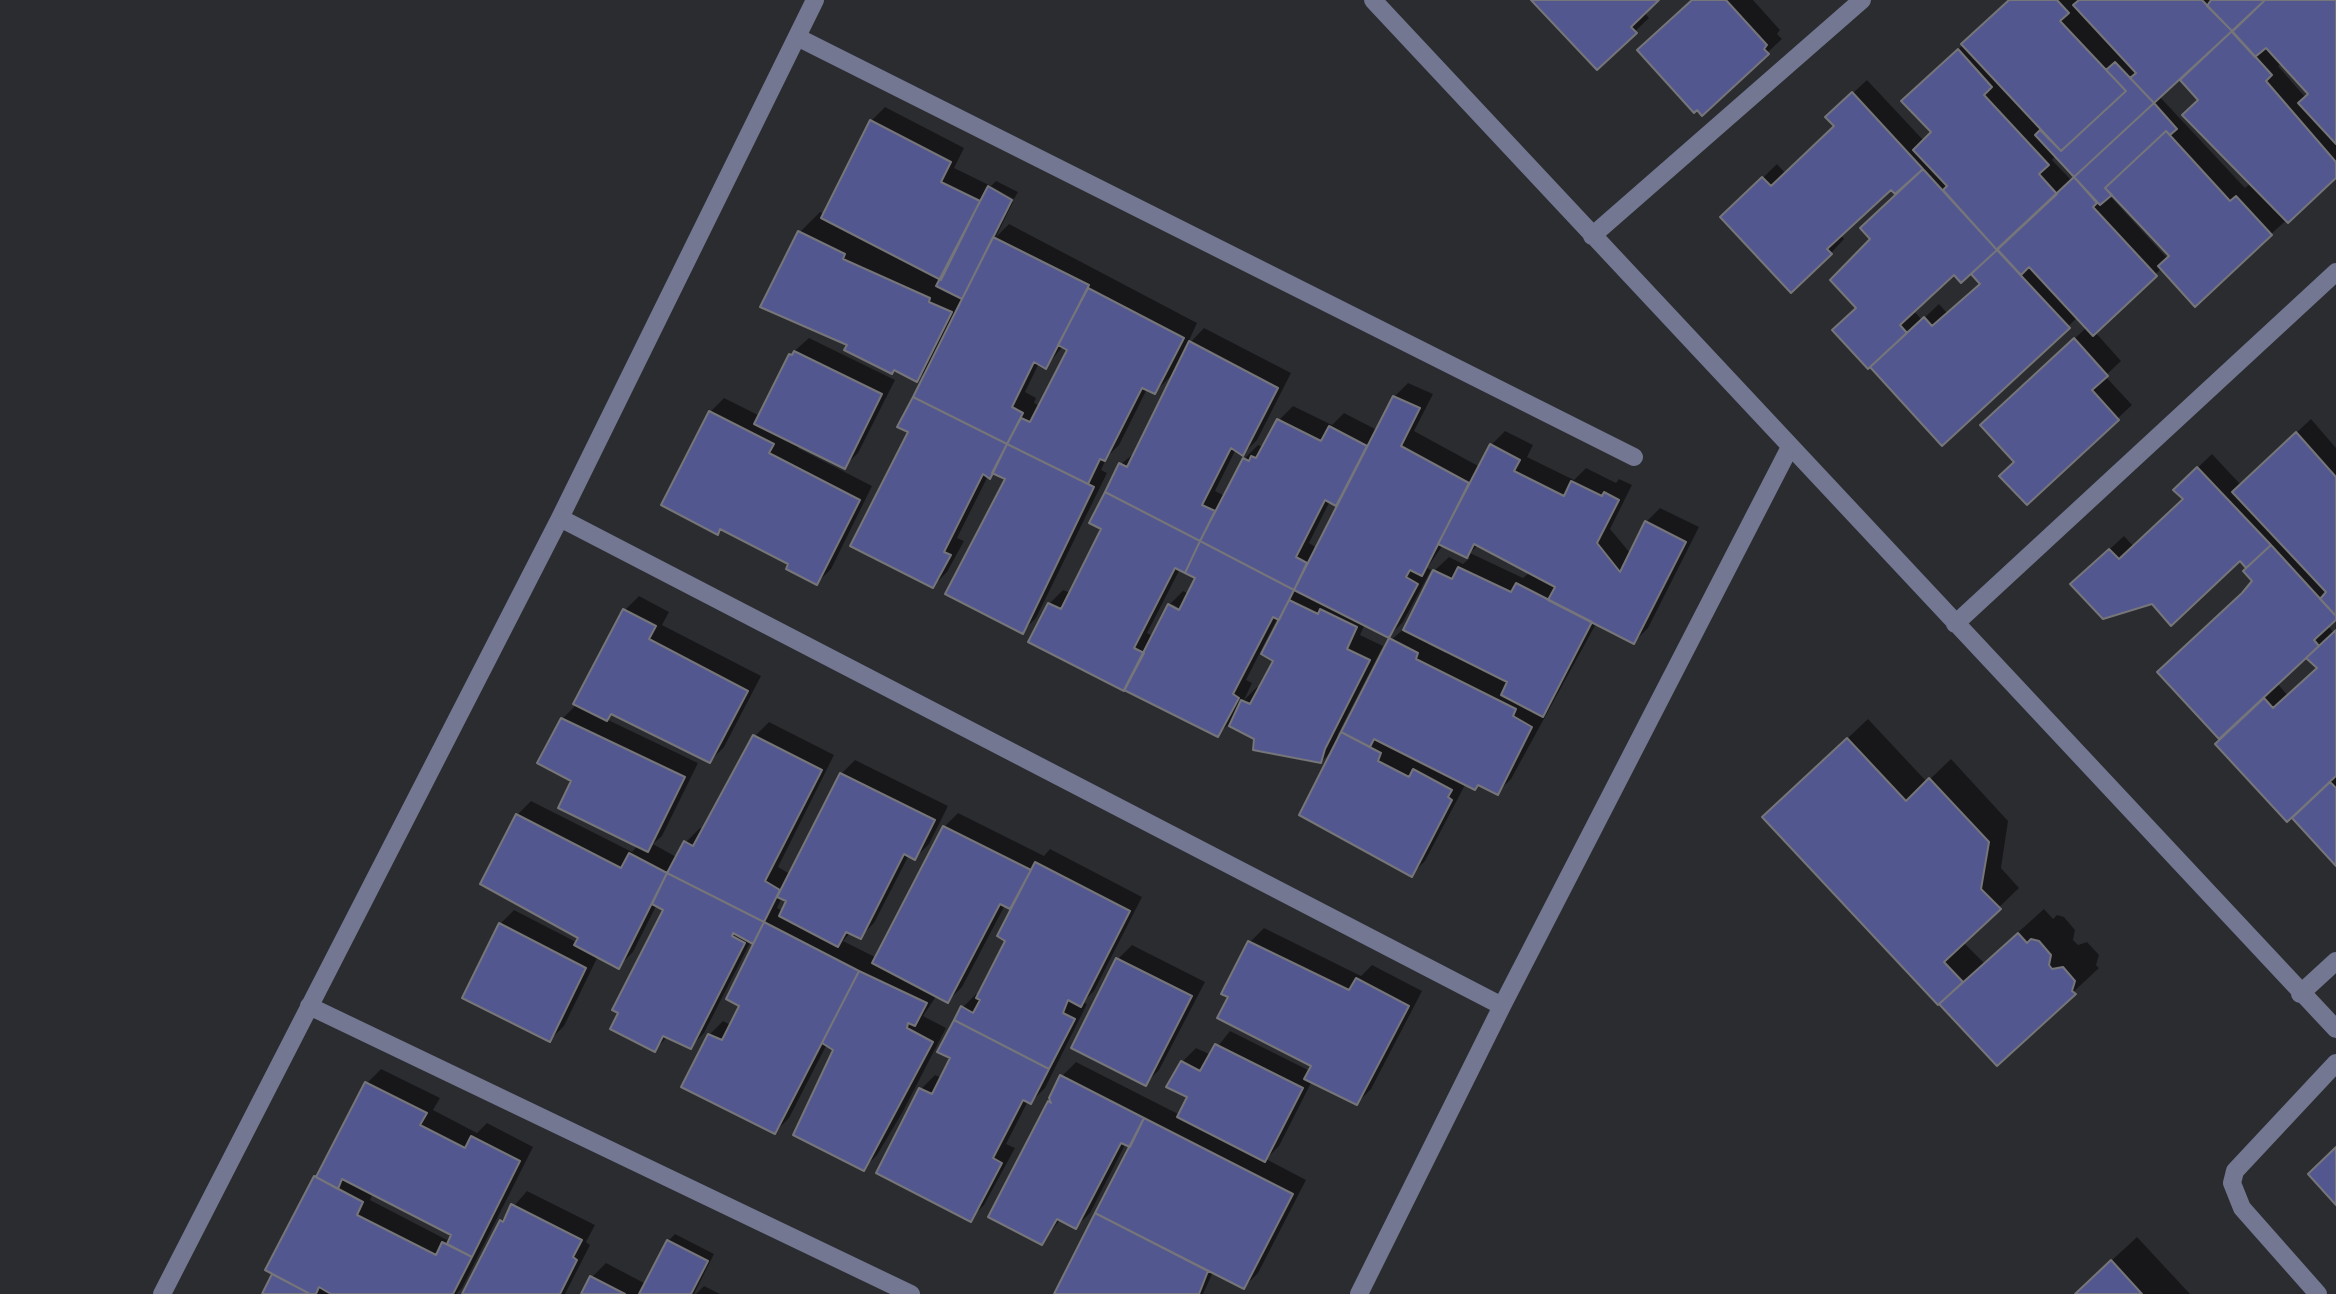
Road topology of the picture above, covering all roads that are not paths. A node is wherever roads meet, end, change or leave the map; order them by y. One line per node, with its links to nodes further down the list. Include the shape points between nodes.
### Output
1 (815, 0): 4 (street)
2 (1373, 0): 5 (street)
3 (1862, 0): 5 (street)
4 (797, 37): 8 (street); 9 (street)
5 (1592, 236): 7 (street)
6 (2336, 272): 10 (street)
7 (1790, 447): 10 (street); 14 (street)
8 (1634, 457)
9 (560, 519): 13 (street); 14 (street)
10 (1955, 624): 12 (street)
11 (2336, 961): 12 (street)
12 (2300, 994): 15 (street)
13 (309, 1006): 17 (street); 18 (street)
14 (1502, 1006): 19 (street)
15 (2336, 1030)
16 (2336, 1063): 20 (street, via 2235,1171 2232,1183 2242,1208)
17 (162, 1294)
18 (911, 1294)
19 (1359, 1294)
20 (2318, 1294)

